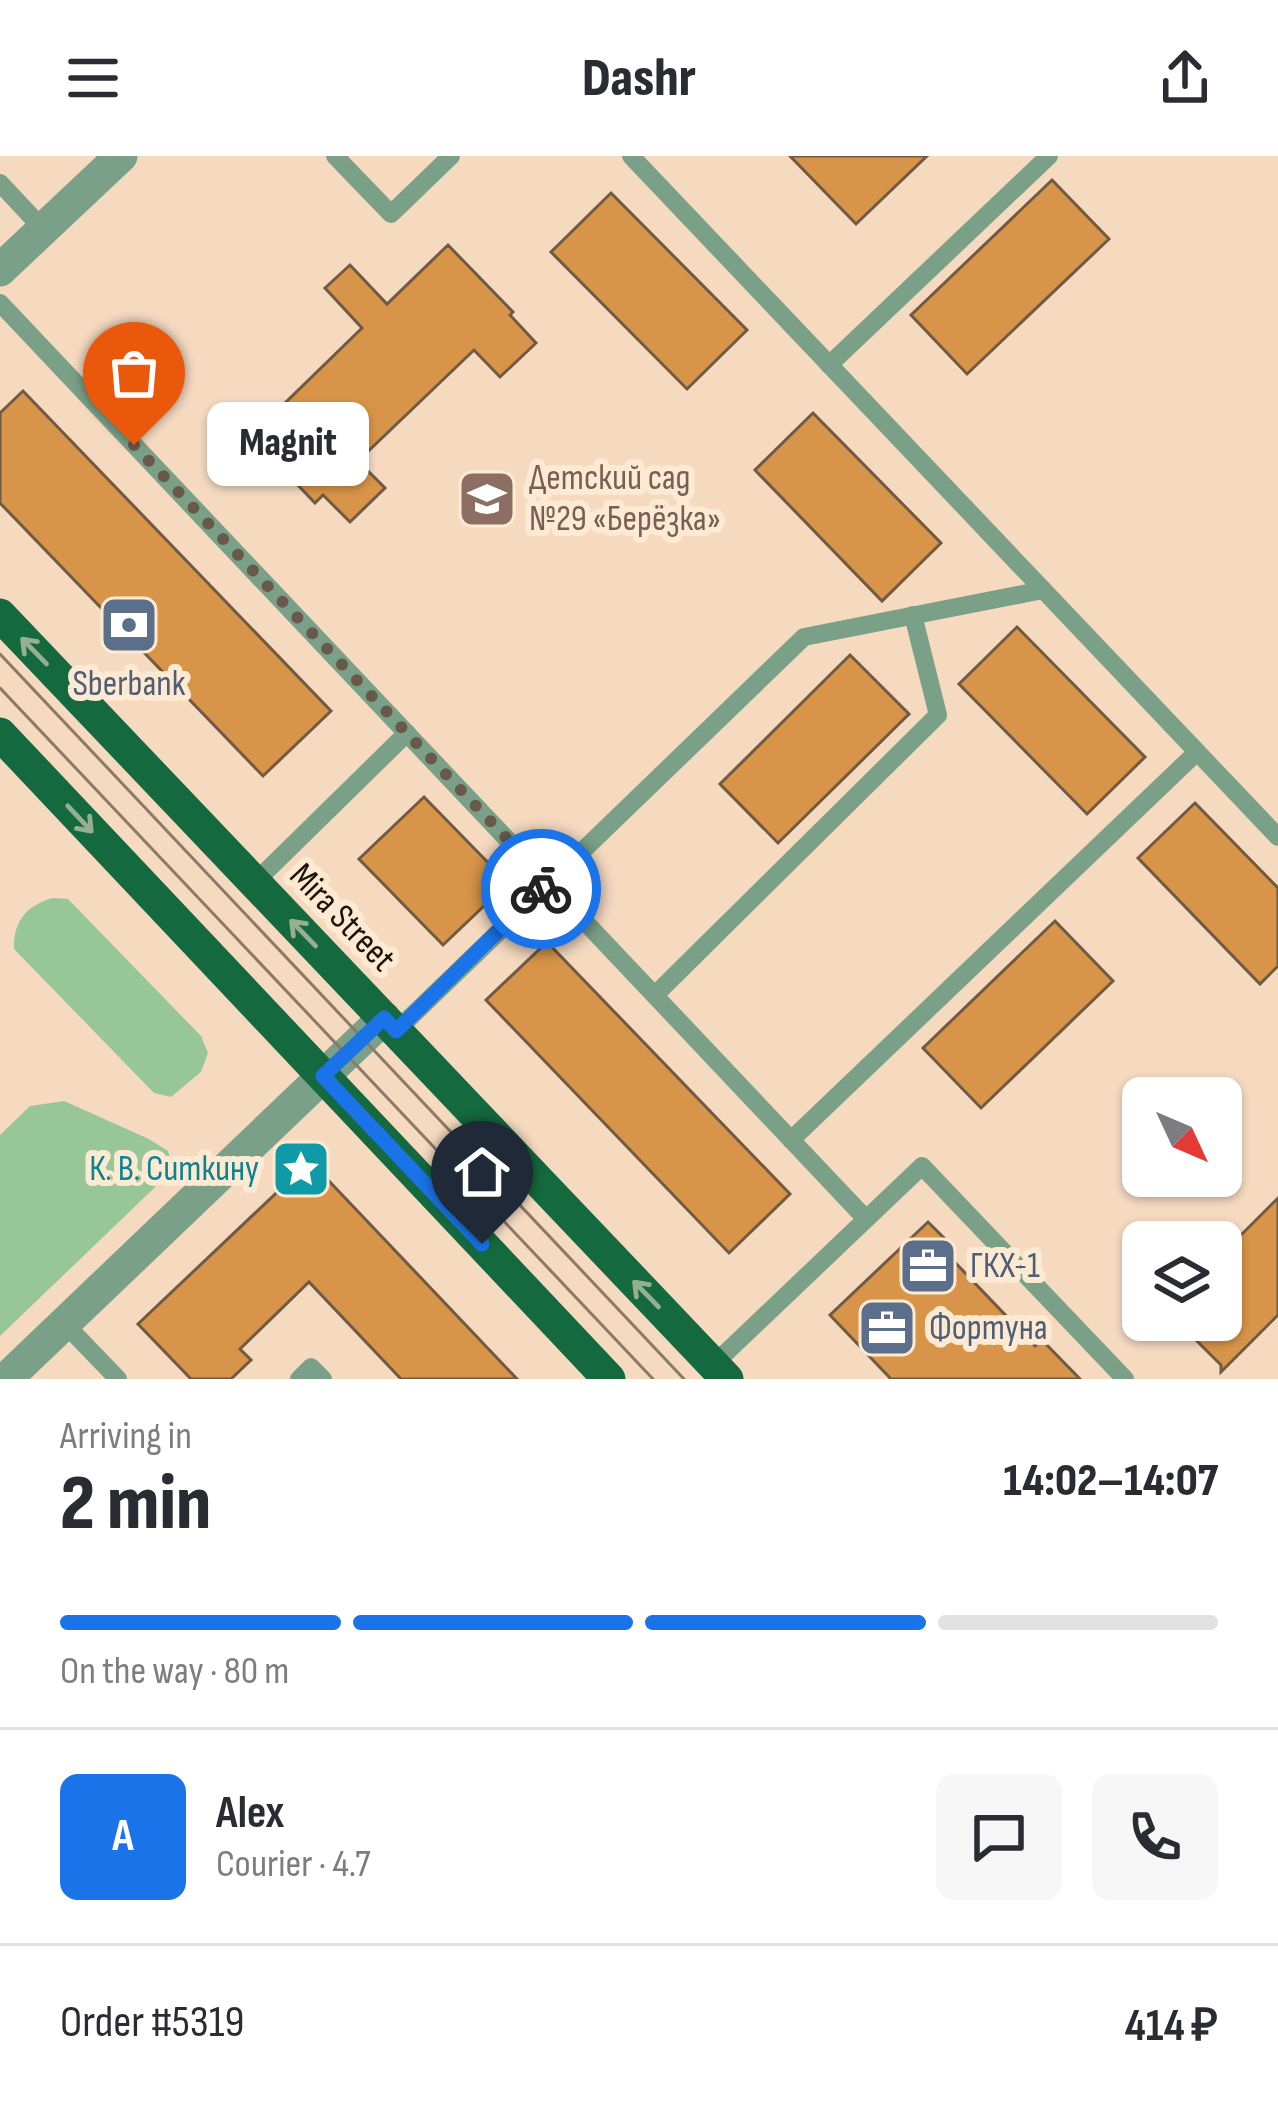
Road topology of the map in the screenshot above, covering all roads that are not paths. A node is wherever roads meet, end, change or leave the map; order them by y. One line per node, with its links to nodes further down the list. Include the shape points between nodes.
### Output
1 (121, 156): 7 (street)
2 (335, 156): 3 (lane, via 391,214)
3 (451, 156)
4 (631, 156): 10 (lane)
5 (1049, 156): 10 (lane)
6 (0, 183): 7 (lane)
7 (44, 229): 8 (street)
8 (0, 270)
9 (0, 303): 14 (lane)
10 (829, 365): 11 (lane)
11 (1043, 590): 13 (lane); 16 (lane)
12 (0, 615): 19 (main road, Mira Street, one-way to 12)
13 (913, 615): 18 (lane, via 804,637); 20 (lane, via 938,715)
14 (407, 733): 18 (lane); 19 (lane)
15 (0, 734): 22 (main road, one-way to 22)
16 (1197, 752): 17 (lane); 23 (lane)
17 (1278, 837)
18 (548, 882): 20 (lane); 21 (lane)
19 (255, 883): 21 (main road, Mira Street, one-way to 19)
20 (655, 995): 23 (lane)
21 (390, 1024): 22 (street); 26 (main road, Mira Street, one-way to 21)
22 (323, 1076): 25 (street); 31 (main road)
23 (791, 1140): 24 (lane)
24 (866, 1219): 26 (lane); 32 (lane, via 922,1166)
25 (64, 1323): 27 (street); 28 (lane)
26 (720, 1372)
27 (6, 1379)
28 (118, 1379)
29 (299, 1379): 30 (lane, via 311,1367)
30 (323, 1379)
31 (609, 1379)
32 (1125, 1379)

